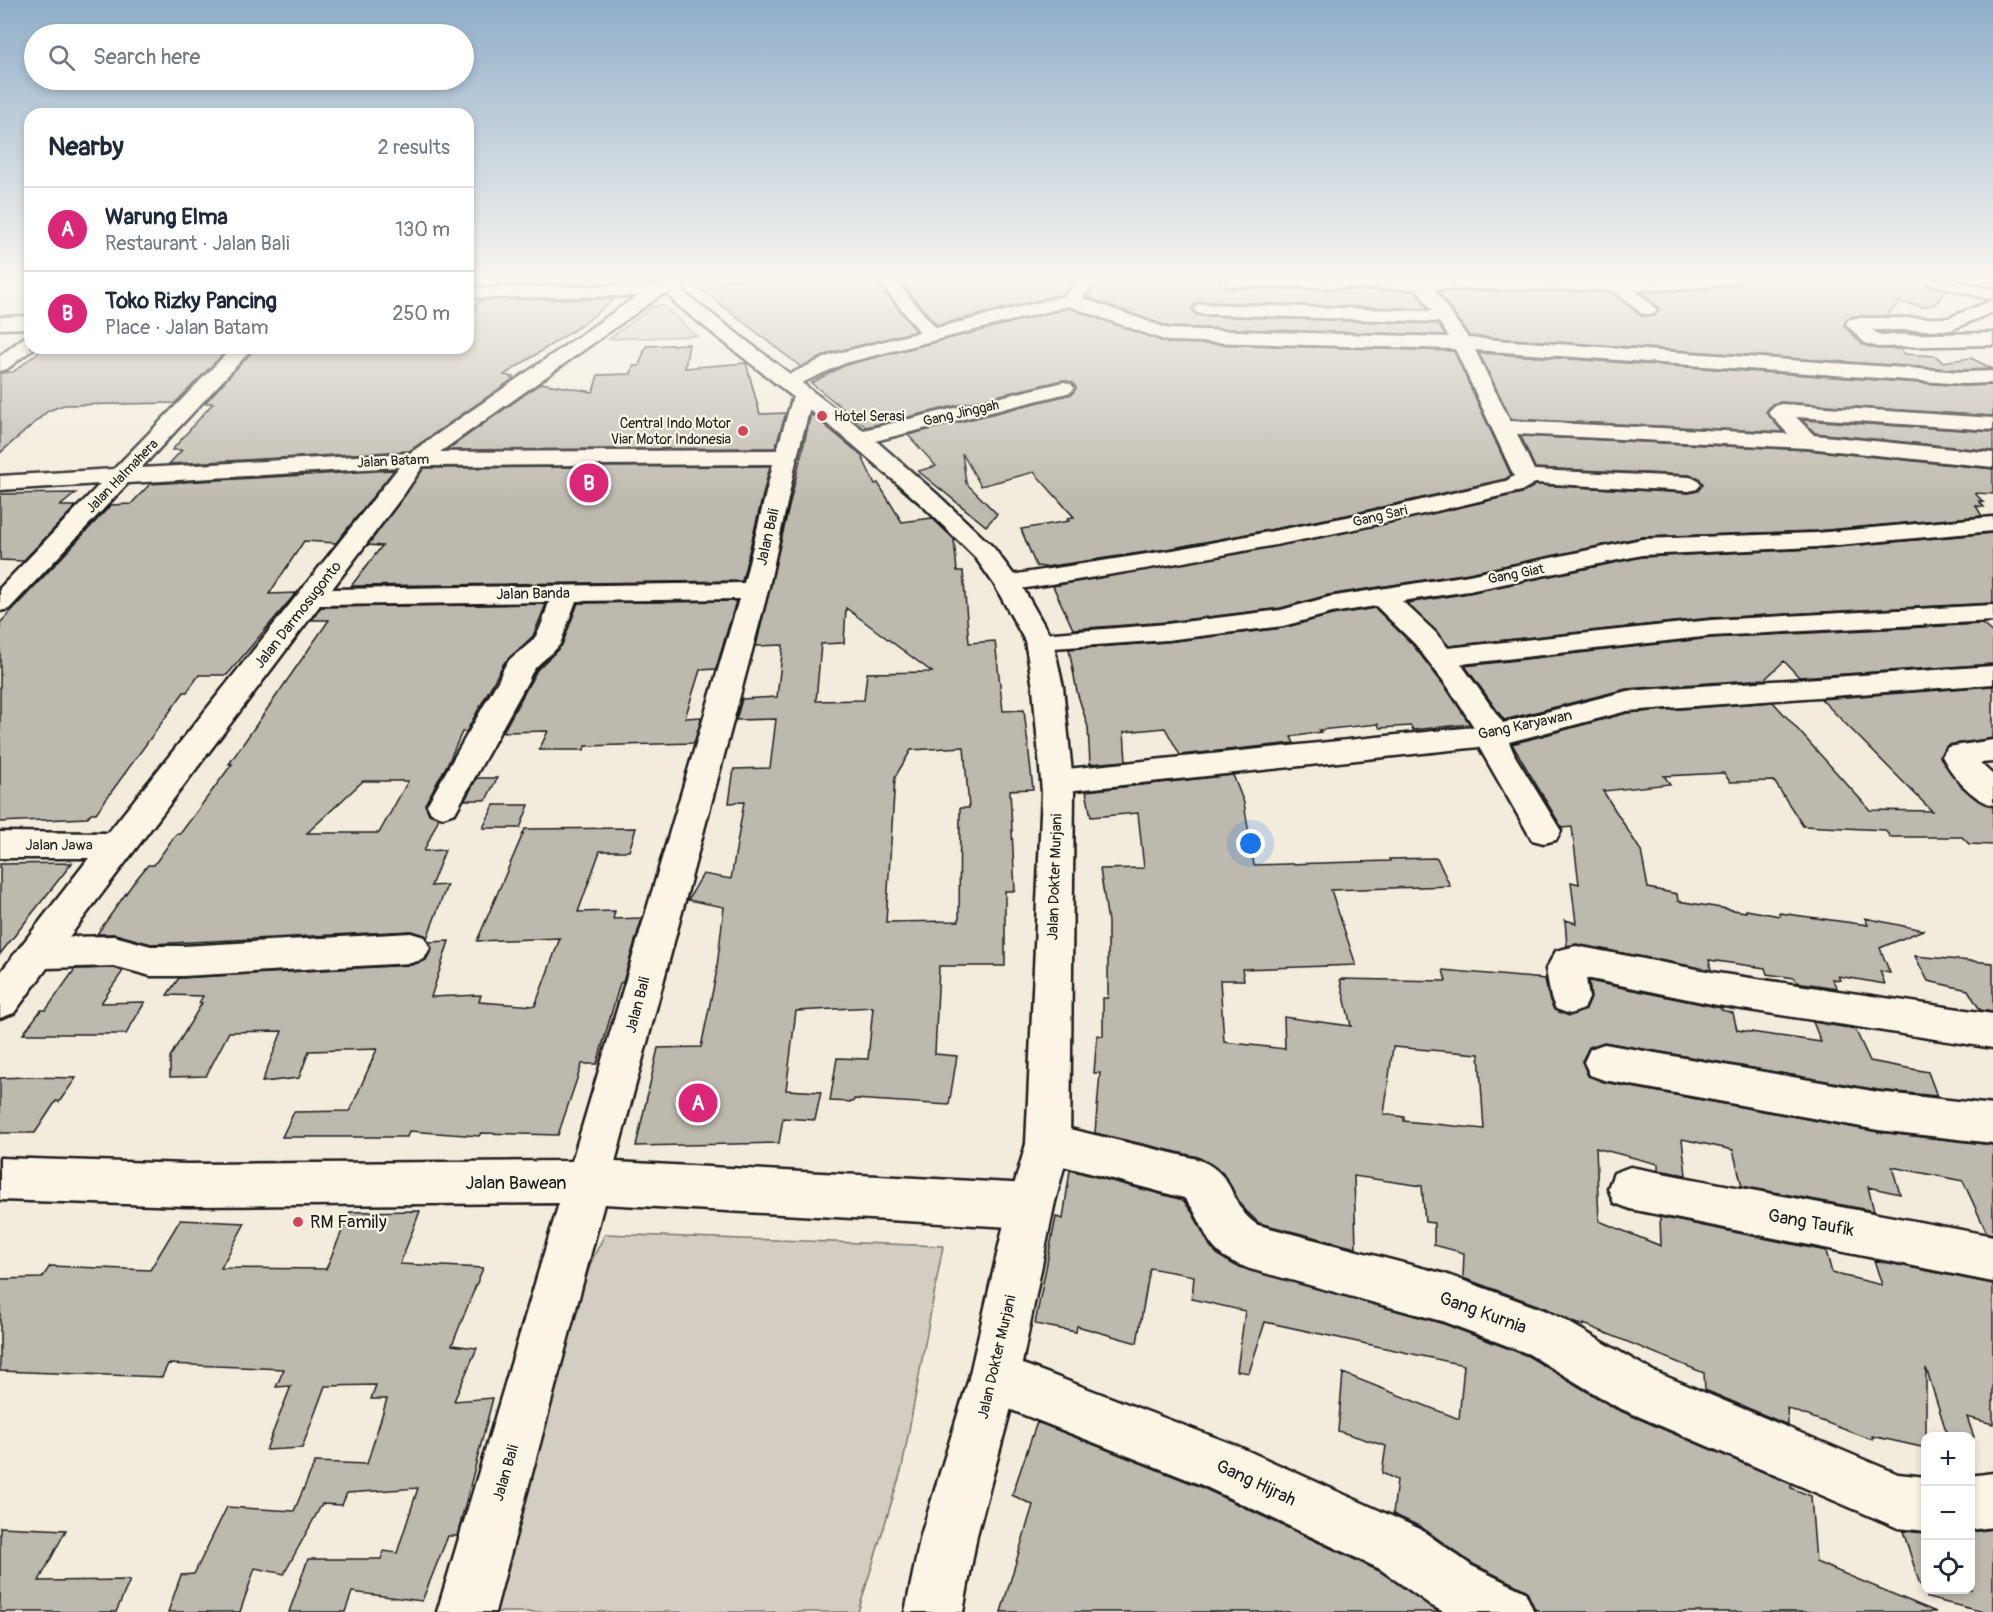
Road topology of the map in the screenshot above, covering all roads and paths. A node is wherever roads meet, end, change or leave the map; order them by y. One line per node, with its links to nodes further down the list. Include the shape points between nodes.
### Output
1 (14, 354): 8 (street)
2 (237, 354): 19 (street, Jalan Halmahera)
3 (569, 354): 17 (street, Jalan Darmosugonto)
4 (751, 354): 11 (street, Jalan Dokter Murjani)
5 (857, 354): 11 (street, via 838,359)
6 (1467, 354): 13 (street)
7 (1623, 354): 9 (street)
8 (0, 365)
9 (1993, 377)
10 (1064, 388): 14 (street, Gang Jinggah)
11 (796, 389): 14 (street, Jalan Dokter Murjani); 16 (street, Jalan Bali)
12 (1993, 424): 15 (street, via 1781,410)
13 (1503, 427): 15 (street); 20 (street)
14 (859, 438): 24 (street, Jalan Dokter Murjani, via 984,552)
15 (1808, 441): 18 (street)
16 (786, 456): 17 (street, Jalan Batam); 25 (street, Jalan Bali)
17 (416, 459): 19 (street, Jalan Batam); 28 (street, Jalan Darmosugonto)
18 (1993, 460)
19 (123, 475): 21 (street, Jalan Batam); 29 (street, Jalan Halmahera)
20 (1526, 476): 22 (street); 24 (street, Gang Sari, via 1525,481 1513,486 1355,522 1173,558)
21 (0, 483)
22 (1689, 484)
23 (1993, 524): 27 (street, Gang Giat, via 1816,540 1642,547 1469,583)
24 (1007, 583): 31 (street, Jalan Dokter Murjani)
25 (755, 591): 26 (street, Jalan Banda); 51 (street, Jalan Bali)
26 (566, 594): 28 (street, Jalan Banda); 38 (street, via 546,644 519,665)
27 (1380, 596): 31 (street, Gang Giat, via 1283,618 1167,632); 32 (street)
28 (312, 597): 41 (street, Jalan Darmosugonto)
29 (0, 603)
30 (1993, 613): 32 (street, via 1711,628)
31 (1040, 641): 36 (street, Jalan Dokter Murjani)
32 (1441, 658): 34 (street)
33 (1993, 675): 34 (street, Gang Karyawan, via 1627,701)
34 (1495, 735): 36 (street, Gang Karyawan); 39 (street, via 1493,743 1499,756)
35 (1993, 751): 37 (street, via 1958,756)
36 (1057, 781): 49 (street, Jalan Dokter Murjani)
37 (1993, 794)
38 (443, 804)
39 (1544, 831)
40 (0, 845): 41 (street, Jalan Jawa)
41 (117, 846): 43 (street, Jalan Darmosugonto)
42 (411, 948): 43 (street, via 183,962 151,961 114,951)
43 (37, 953): 45 (street, Jalan Darmosugonto)
44 (1570, 998): 46 (street, via 1565,969 1569,962 1576,961 1717,988)
45 (0, 1002)
46 (1993, 1031)
47 (1604, 1062): 48 (street, via 1878,1111)
48 (1993, 1124)
49 (1048, 1144): 53 (street, Jalan Dokter Murjani); 58 (street, Gang Kurnia, via 1197,1180 1216,1201 1233,1235 1250,1246 1445,1298 1533,1331 1635,1389 1898,1501)
50 (0, 1179): 51 (street, Jalan Bawean, via 187,1185)
51 (589, 1182): 53 (street, Jalan Bawean); 59 (street, Jalan Bali)
52 (1630, 1188): 54 (street, Gang Taufik)
53 (1031, 1206): 55 (street, Jalan Dokter Murjani)
54 (1993, 1258)
55 (994, 1378): 60 (street, Jalan Dokter Murjani, via 949,1535); 61 (street, Gang Hijrah, via 1216,1464 1400,1550 1452,1586)
56 (1993, 1500): 57 (street)
57 (1975, 1502)
58 (1921, 1503)
59 (466, 1612)
60 (934, 1612)
61 (1505, 1612)

